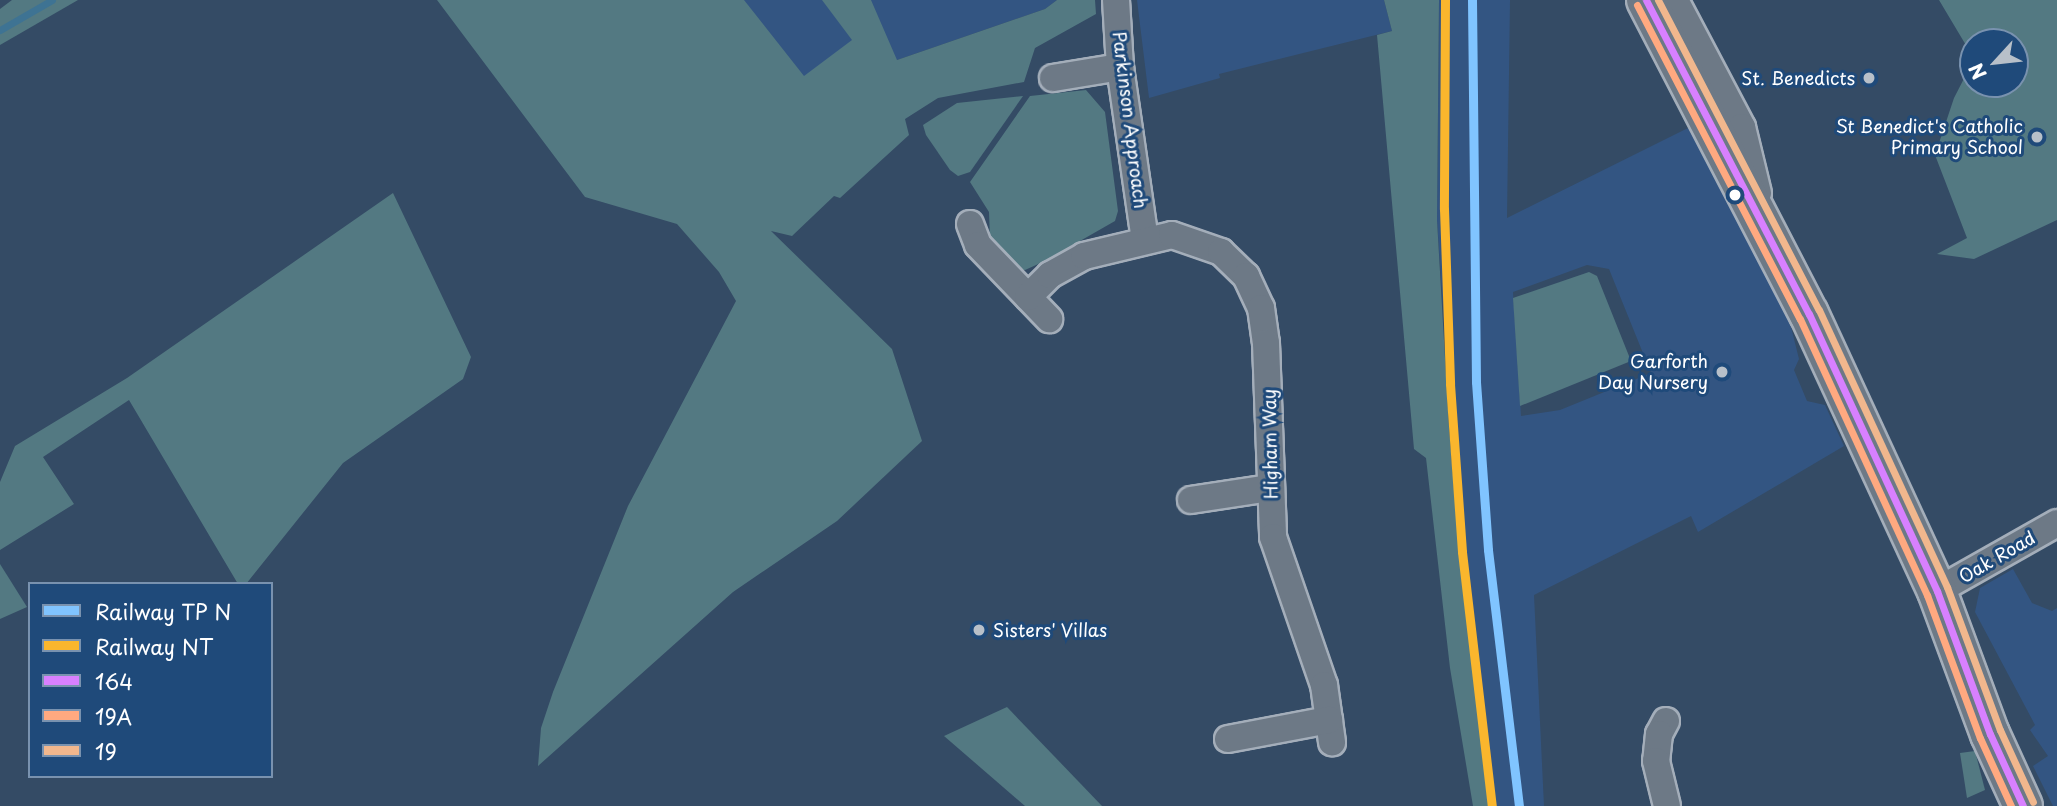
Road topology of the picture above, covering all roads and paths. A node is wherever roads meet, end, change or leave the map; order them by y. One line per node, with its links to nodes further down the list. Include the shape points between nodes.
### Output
1 (1116, 0): 4 (street, Parkinson Approach)
2 (1646, 0): 7 (main road)
3 (1675, 0): 7 (street, via 1742,127)
4 (1120, 67): 5 (street); 8 (street, Parkinson Approach)
5 (1053, 78)
6 (970, 224): 9 (street, via 978,245)
7 (1766, 229): 14 (main road)
8 (1145, 240): 9 (street, Higham Way, via 1066,264); 11 (street, Higham Way, via 1172,235 1206,243 1235,263 1255,291 1266,343)
9 (1027, 297): 10 (street)
10 (1049, 319)
11 (1269, 488): 12 (street); 16 (street, Higham Way, via 1273,537 1324,685 1331,731)
12 (1191, 500)
13 (2057, 523): 14 (street, Oak Road)
14 (1937, 591): 18 (main road, via 1990,734)
15 (1666, 721): 17 (street, via 1659,734 1656,761)
16 (1228, 739)
17 (1667, 806)
18 (2023, 806)

